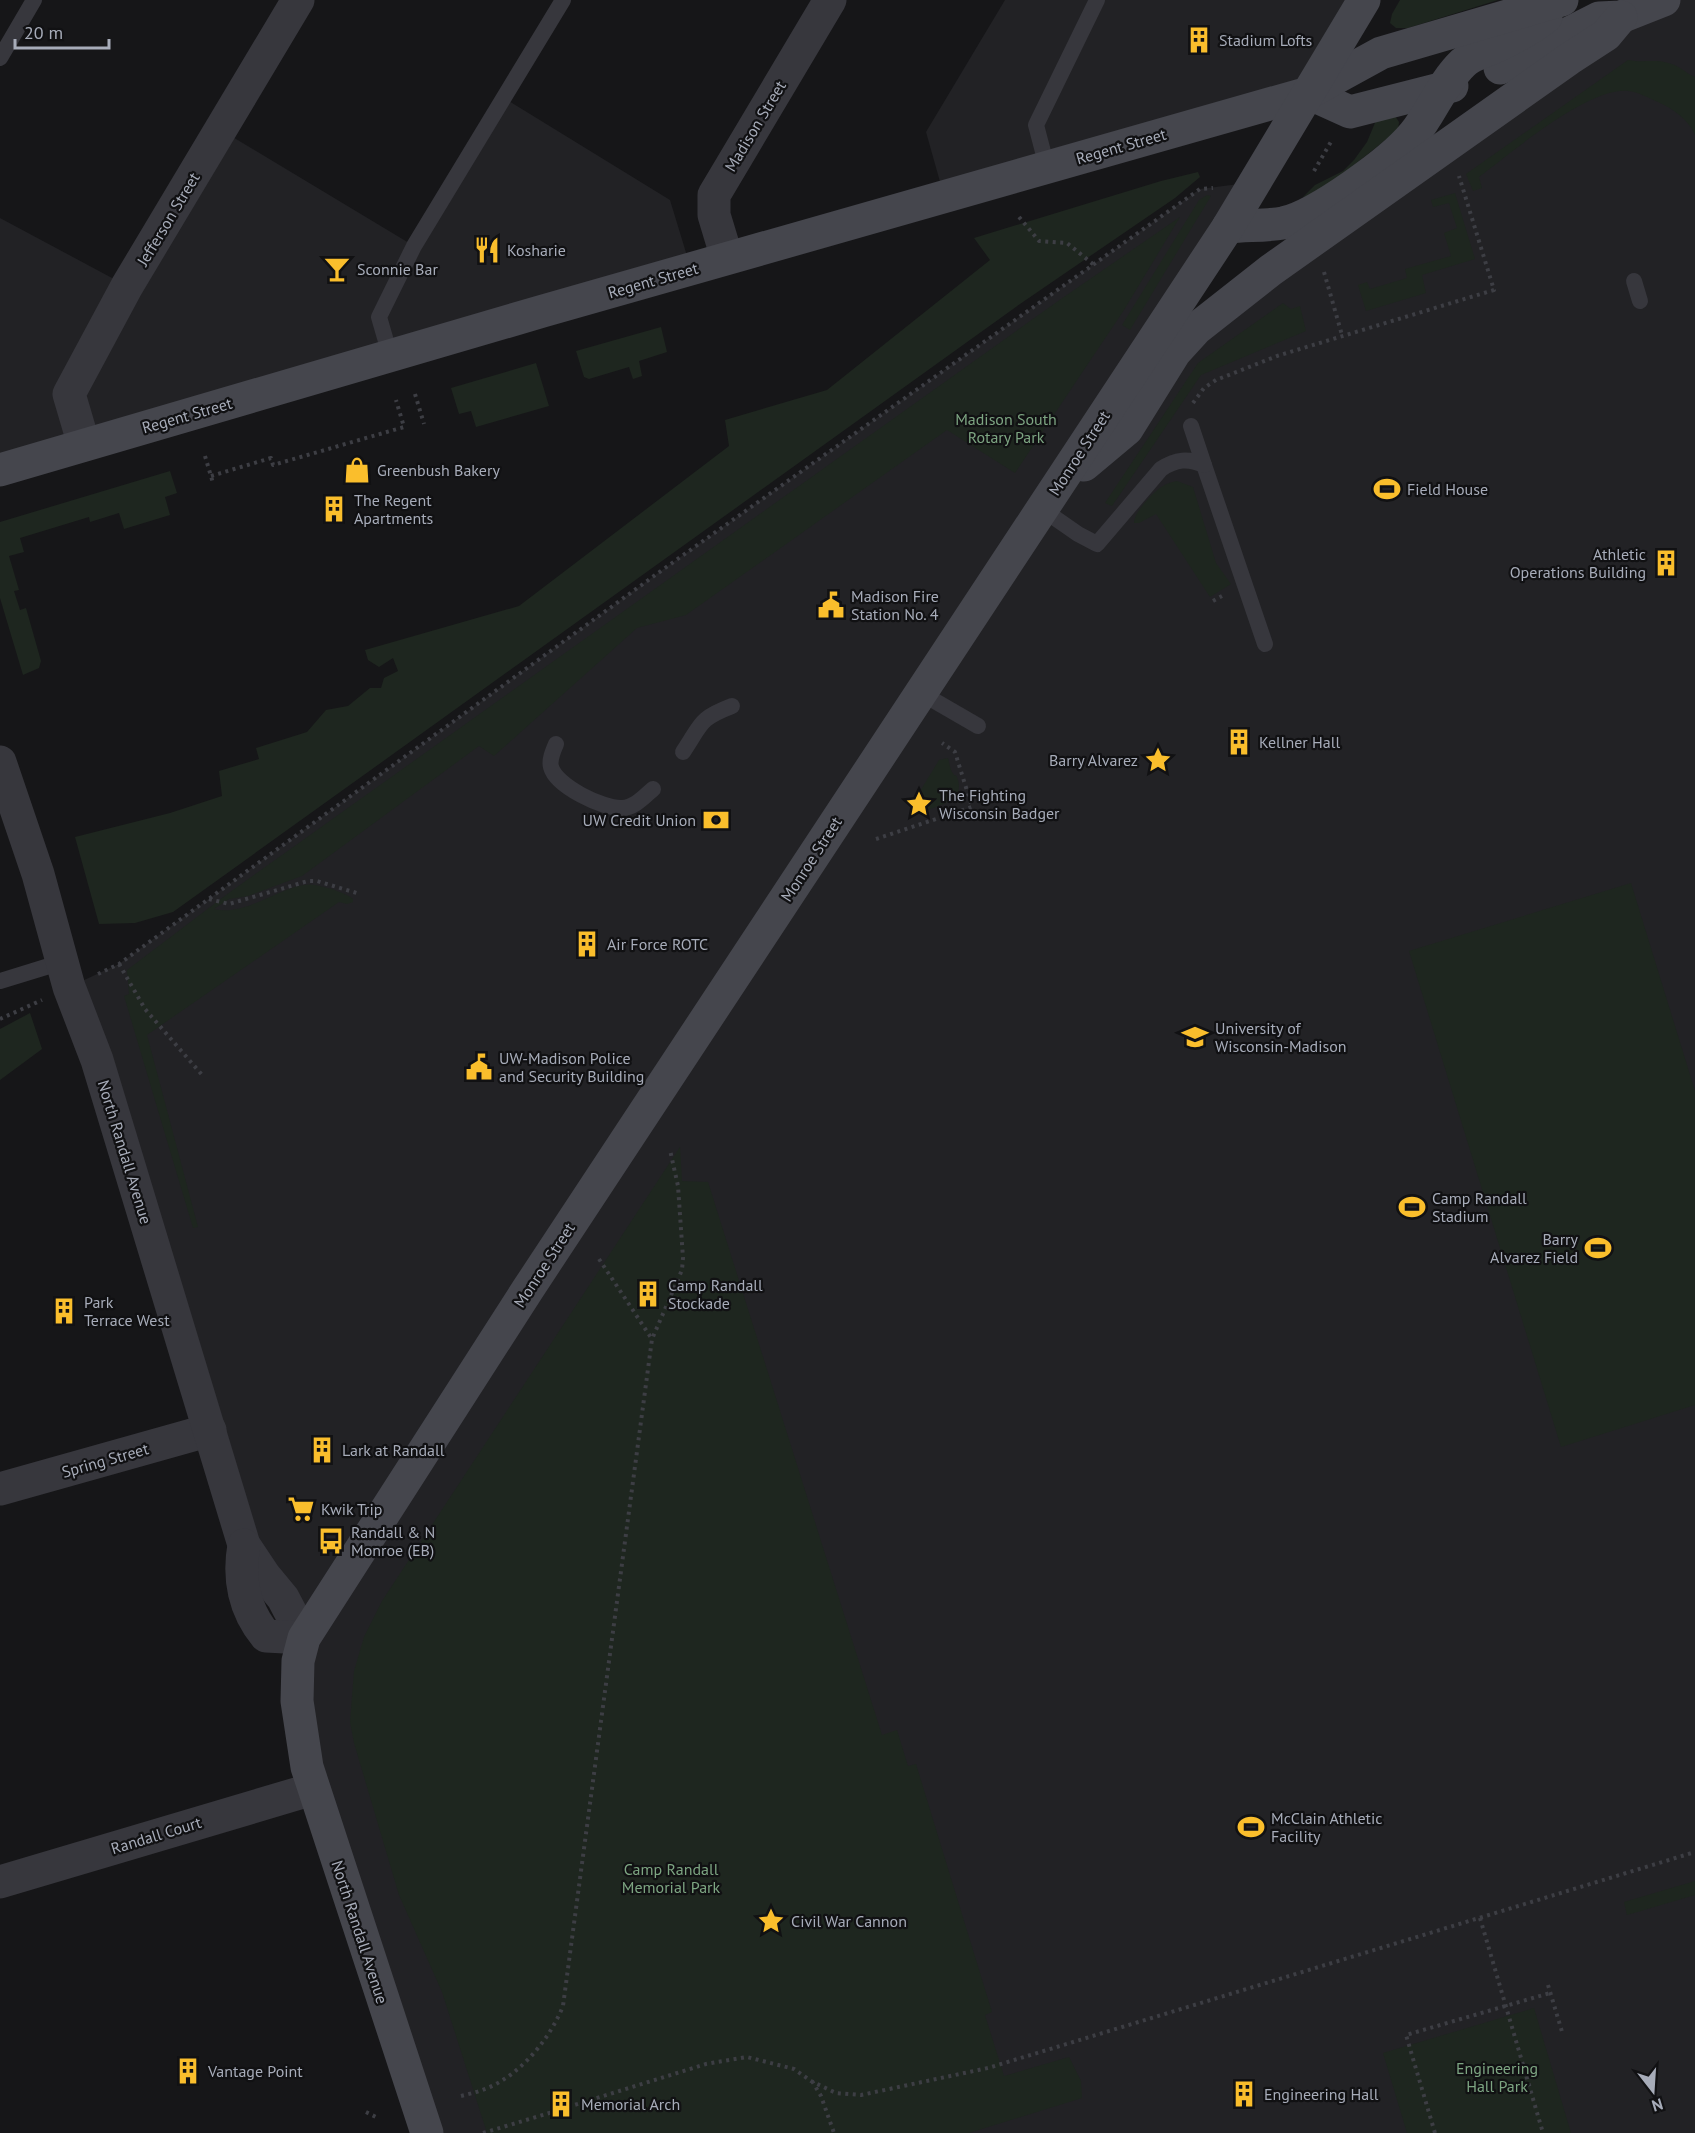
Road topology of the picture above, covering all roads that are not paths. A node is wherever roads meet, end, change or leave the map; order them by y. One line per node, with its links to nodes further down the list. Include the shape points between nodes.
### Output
1 (34, 0): 11 (lane)
2 (298, 0): 21 (street, Jefferson Street, via 127,286 69,394)
3 (563, 0): 19 (lane, via 414,246 379,317)
4 (830, 0): 16 (street, Madison Street, via 714,195 714,214)
5 (1097, 0): 14 (lane, via 1036,126)
6 (1364, 0): 13 (main road, Monroe Street)
7 (1562, 0): 13 (main road, Regent Street, via 1381,53)
8 (1568, 0): 12 (main road, via 1538,24 1464,62)
9 (1665, 0): 10 (main road)
10 (1621, 17): 12 (main road, via 1599,18 1485,75); 24 (main road, via 1606,35 1271,270 1196,329 1175,352 1127,429)
11 (0, 58)
12 (1442, 89): 13 (main road, via 1350,112); 15 (main road, via 1403,146 1347,189 1282,223)
13 (1308, 93): 14 (main road, Regent Street); 15 (main road, Monroe Street)
14 (1047, 167): 16 (main road, Regent Street)
15 (1228, 226): 24 (main road, Monroe Street)
16 (727, 258): 19 (main road, Regent Street)
17 (1634, 282): 18 (lane)
18 (1640, 301)
19 (390, 356): 21 (main road, Regent Street)
20 (1191, 426): 22 (lane)
21 (84, 445): 23 (main road, Regent Street)
22 (1204, 465): 24 (lane, via 1181,460 1161,469 1097,544 1078,534); 25 (lane)
23 (0, 470)
24 (1048, 500): 26 (main road, Monroe Street)
25 (1265, 644)
26 (921, 693): 28 (lane); 37 (main road, Monroe Street, via 528,1289)
27 (732, 706): 30 (lane, via 701,722)
28 (978, 726)
29 (556, 744): 32 (lane, via 551,767 559,779 597,803 632,806)
30 (683, 752)
31 (0, 762): 33 (street, North Randall Avenue, via 38,874)
32 (653, 789)
33 (62, 962): 34 (lane); 35 (street, North Randall Avenue, via 97,1060)
34 (0, 981)
35 (210, 1430): 36 (street, Spring Street); 37 (street, North Randall Avenue, via 244,1545 283,1598)
36 (0, 1489)
37 (304, 1638): 38 (main road, Monroe Street, via 297,1672)
38 (300, 1730): 39 (main road, North Randall Avenue)
39 (313, 1789): 40 (street, Randall Court); 41 (main road, North Randall Avenue)
40 (0, 1882)
41 (427, 2133)

